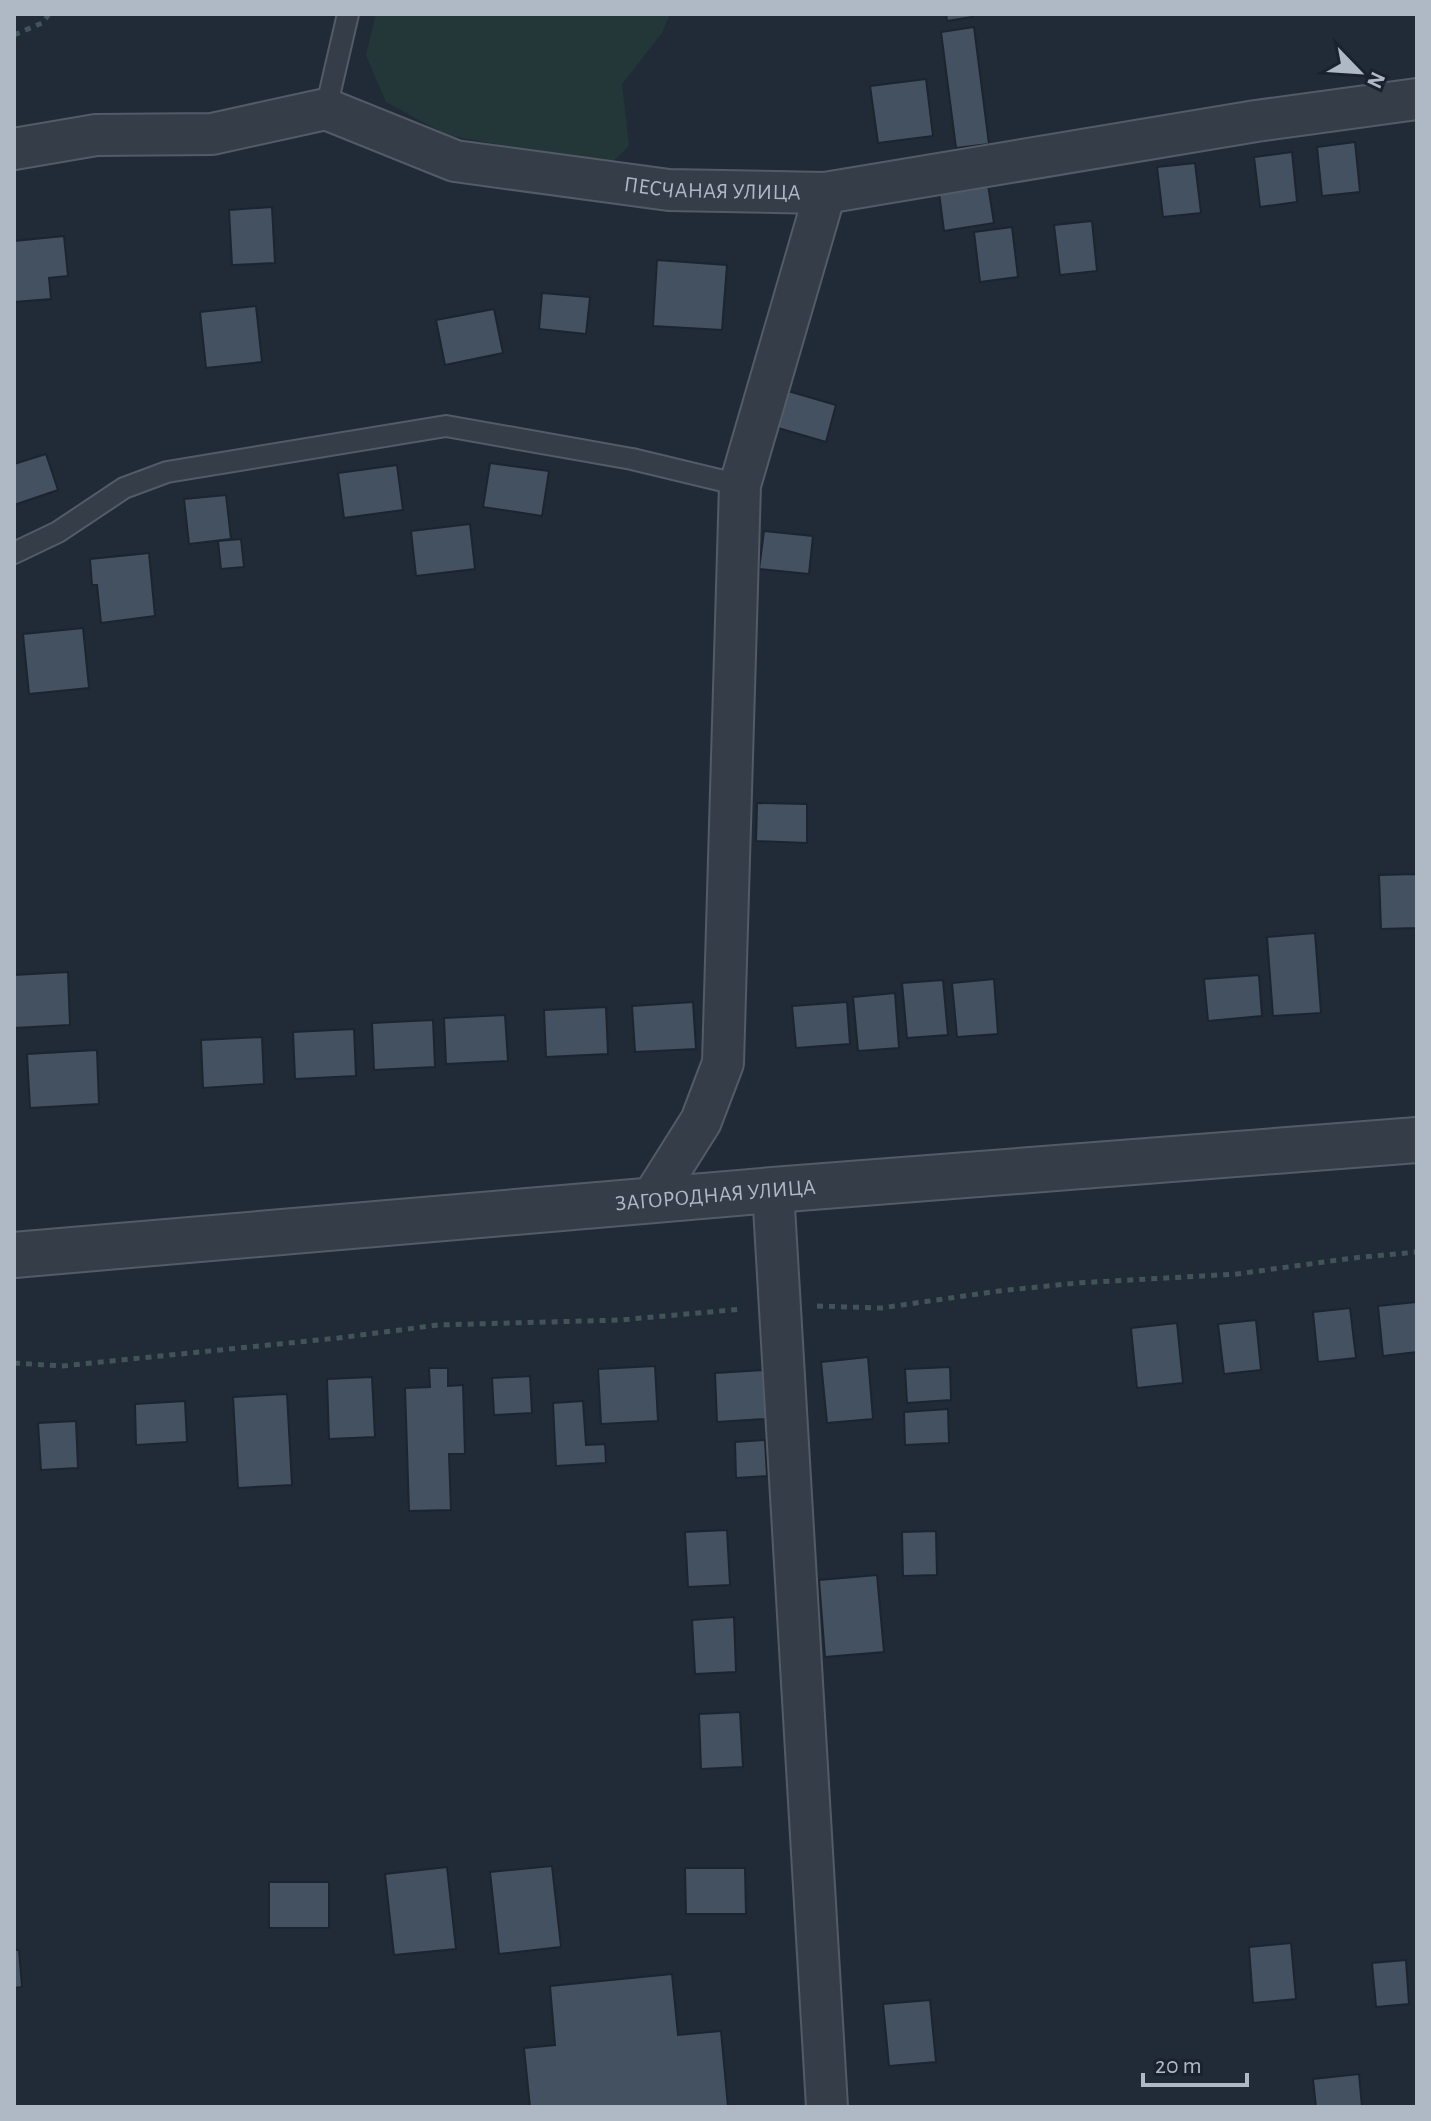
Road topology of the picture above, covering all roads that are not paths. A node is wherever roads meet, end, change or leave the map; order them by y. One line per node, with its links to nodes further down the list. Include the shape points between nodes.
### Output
1 (348, 14): 3 (lane)
2 (1417, 99): 5 (street, ПЕСЧАНАЯ УЛИЦА)
3 (326, 109): 4 (street, via 212,134 96,135); 5 (street, ПЕСЧАНАЯ УЛИЦА, via 455,161 669,190)
4 (14, 149)
5 (825, 193): 6 (street)
6 (740, 485): 7 (lane, via 632,459 446,426 167,472 124,488 58,532); 10 (street, via 723,1063 701,1121)
7 (14, 553)
8 (1417, 1140): 9 (street, ЗАГОРОДНАЯ УЛИЦА)
9 (773, 1190): 10 (street, ЗАГОРОДНАЯ УЛИЦА); 12 (street)
10 (650, 1202): 11 (street, ЗАГОРОДНАЯ УЛИЦА)
11 (14, 1255)
12 (827, 2107)

